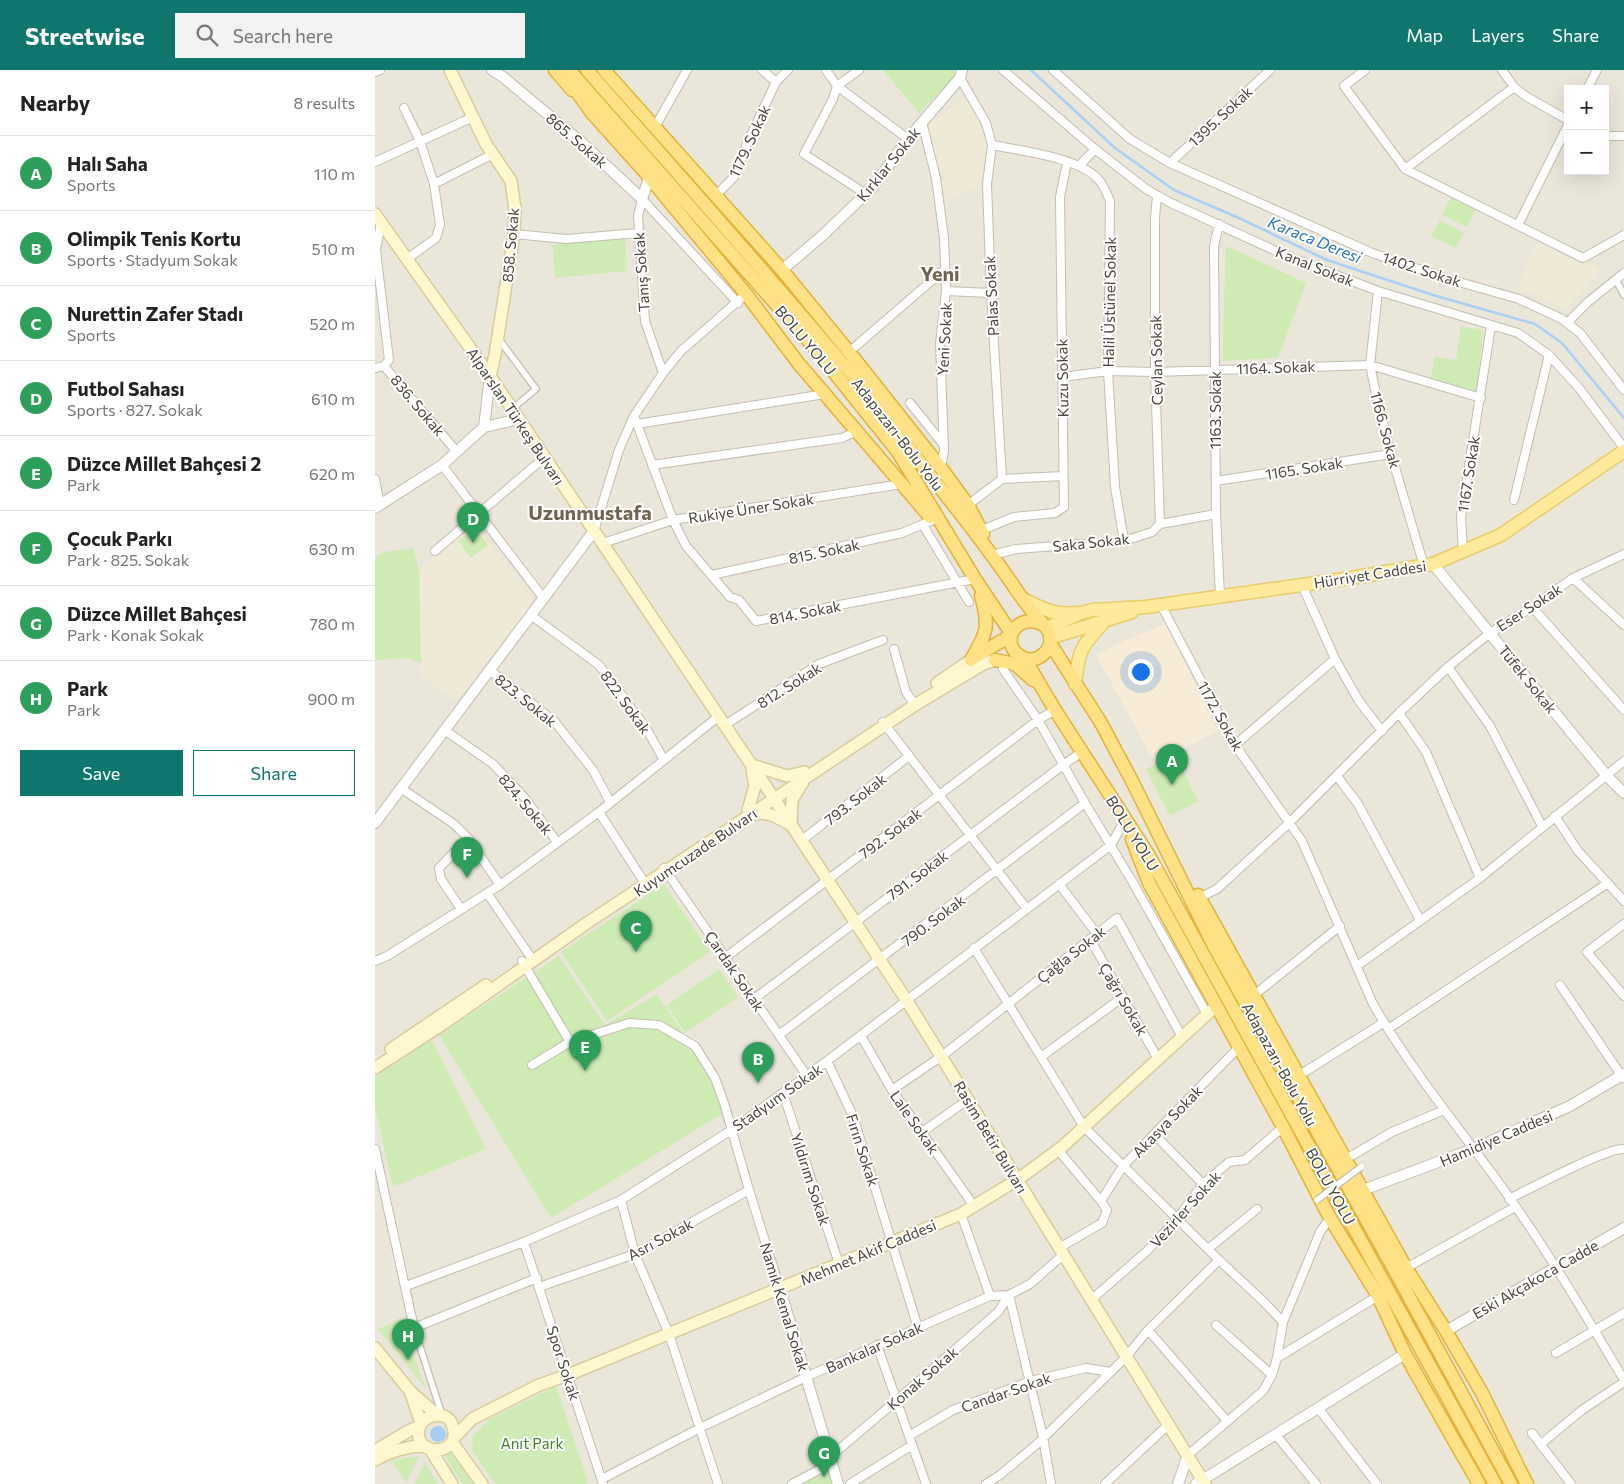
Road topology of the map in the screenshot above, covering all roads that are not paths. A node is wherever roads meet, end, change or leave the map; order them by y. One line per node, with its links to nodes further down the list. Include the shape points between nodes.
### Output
1 (380, 70): 21 (street)
2 (450, 70): 29 (main road, 858. Sokak)
3 (492, 70): 52 (street, 865. Sokak, via 581,142)
4 (555, 70): 36 (highway)
5 (561, 70): 36 (highway)
6 (569, 70): 116 (highway, BOLU YOLU, via 825,361 898,452)
7 (587, 70): 120 (highway, Adapazarı-Bolu Yolu, via 860,384)
8 (600, 70): 26 (highway)
9 (604, 70): 26 (highway)
10 (687, 70): 32 (street)
11 (762, 70): 23 (street)
12 (788, 70): 23 (street, 1179. Sokak)
13 (827, 70): 25 (street)
14 (859, 70): 25 (street)
15 (1003, 70): 40 (street, Kanal Sokak)
16 (1053, 70): 44 (street, 1402. Sokak, via 1130,139)
17 (1270, 70): 44 (street, 1395. Sokak)
18 (1365, 70): 46 (street, via 1344,86)
19 (1502, 70): 27 (street)
20 (1597, 70): 24 (street)
21 (375, 72)
22 (961, 74): 31 (street, Kırklar Sokak); 39 (street, Palas Sokak, via 987,123)
23 (776, 82): 50 (street, 1179. Sokak, via 734,178)
24 (1589, 85)
25 (837, 86): 37 (street); 49 (street, via 804,154)
26 (619, 87): 32 (highway)
27 (1514, 87): 30 (street); 46 (street)
28 (404, 108): 38 (street)
29 (473, 117): 38 (street); 41 (main road, 858. Sokak)
30 (1564, 118)
31 (922, 122): 37 (street, Kırklar Sokak); 60 (street, Yeni Sokak, via 936,178)
32 (655, 128): 50 (highway)
33 (1566, 130): 55 (street)
34 (1609, 136): 35 (street)
35 (1624, 136)
36 (615, 138): 47 (highway)
37 (908, 139): 49 (street, Kırklar Sokak)
38 (420, 141): 42 (street); 48 (street)
39 (992, 145): 43 (street, Halil Üstünel Sokak); 66 (street, Palas Sokak, via 987,184)
40 (1095, 149): 45 (street); 51 (street, Kanal Sokak)
41 (493, 154): 48 (street); 57 (main road, 858. Sokak, via 511,181)
42 (375, 162)
43 (1067, 162): 45 (street, Halil Üstünel Sokak); 82 (street, Kuzu Sokak, via 1060,197)
44 (1170, 163): 69 (street, 1402. Sokak, via 1372,253 1519,300)
45 (1080, 165): 78 (street, Halil Üstünel Sokak, via 1099,180 1111,201)
46 (1405, 169): 55 (street)
47 (649, 178): 52 (street); 68 (highway)
48 (437, 183): 59 (street, via 440,225 436,238)
49 (866, 194): 61 (street, Kırklar Sokak)
50 (715, 195): 61 (highway)
51 (1157, 196): 54 (street, Kanal Sokak); 79 (street, Ceylan Sokak)
52 (642, 199): 56 (street, Tanış Sokak); 68 (street)
53 (377, 221): 59 (main road, Alparslan Türkeş Bulvarı); 75 (street, via 376,250 389,360)
54 (1219, 224): 65 (street, Kanal Sokak, via 1289,257); 77 (street, 1163. Sokak, via 1215,246)
55 (1518, 225): 58 (street, via 1583,258)
56 (639, 233): 57 (street, via 566,239); 80 (street, Tanış Sokak, via 645,321)
57 (514, 234): 71 (main road, 858. Sokak)
58 (1624, 235)
59 (407, 259): 81 (main road, Alparslan Türkeş Bulvarı)
60 (945, 269): 64 (street, Yeni Sokak); 72 (street)
61 (782, 270): 72 (highway)
62 (1624, 273): 63 (street)
63 (1616, 280): 67 (street); 69 (street, via 1587,302)
64 (946, 291): 66 (street); 91 (street, Yeni Sokak, via 940,342)
65 (1378, 292): 70 (street, Kanal Sokak); 74 (street, 1166. Sokak)
66 (991, 293): 101 (street, Palas Sokak)
67 (1624, 295)
68 (742, 299): 80 (street, via 681,351); 84 (highway)
69 (1567, 323): 83 (street, 1402. Sokak, via 1580,333)
70 (1491, 326): 73 (street, Kanal Sokak, via 1518,334); 85 (street, 1167. Sokak)
71 (498, 338): 81 (main road, 858. Sokak); 87 (street, via 536,389)
72 (849, 352): 98 (highway)
73 (1549, 355): 92 (street, Kanal Sokak, via 1579,388); 104 (street)
74 (1370, 364): 77 (street, 1164. Sokak); 85 (street); 94 (street, 1166. Sokak)
75 (384, 366): 76 (street, 836. Sokak); 93 (street, 836. Sokak)
76 (375, 368)
77 (1215, 369): 79 (street, 1164. Sokak); 102 (street, 1163. Sokak)
78 (1108, 372): 79 (street, 1164. Sokak); 82 (street, 1164. Sokak); 114 (street, Halil Üstünel Sokak, via 1115,487)
79 (1155, 372): 111 (street, Ceylan Sokak)
80 (663, 373): 88 (street)
81 (490, 376): 87 (main road, Alparslan Türkeş Bulvarı); 89 (street)
82 (1062, 377): 99 (street, Kuzu Sokak)
83 (1624, 390)
84 (825, 394): 88 (street); 90 (highway)
85 (1481, 398): 118 (street, 1167. Sokak, via 1461,517)
86 (911, 403): 91 (street)
87 (515, 414): 89 (street); 95 (main road, Alparslan Türkeş Bulvarı)
88 (636, 420): 96 (street, 814. Sokak); 113 (street, via 619,450)
89 (484, 427): 93 (street)
90 (857, 431): 96 (street, via 842,438); 103 (highway)
91 (943, 444): 98 (street, Yeni Sokak)
92 (1624, 449): 118 (main road, Hürriyet Caddesi, via 1501,535)
93 (457, 452): 97 (street)
94 (1391, 454): 102 (street, 1165. Sokak); 121 (street, 1166. Sokak)
95 (545, 458): 107 (street); 113 (main road, Alparslan Türkeş Bulvarı)
96 (652, 464): 109 (street, 814. Sokak)
97 (442, 465): 106 (street); 107 (street)
98 (941, 468): 105 (highway)
99 (1063, 476): 101 (street); 112 (street, Kuzu Sokak, via 1064,507 1055,513 1014,517)
100 (375, 479): 106 (street)
101 (1002, 480): 105 (street)
102 (1216, 481): 108 (street, 1163. Sokak)
103 (902, 484): 109 (street, Rukiye Üner Sokak); 110 (highway)
104 (1514, 500)
105 (968, 505): 112 (highway)
106 (377, 506)
107 (478, 514): 117 (street); 128 (street)
108 (1216, 514): 111 (street, Saka Sokak); 127 (street, 1163. Sokak)
109 (673, 520): 115 (street, Rukiye Üner Sokak); 122 (street, 814. Sokak, via 687,546)
110 (928, 523): 116 (highway); 122 (street, 815. Sokak, via 902,533); 125 (street)
111 (1160, 524): 114 (street, Saka Sokak, via 1152,532)
112 (982, 530): 120 (highway)
113 (595, 531): 115 (main road, Alparslan Türkeş Bulvarı); 128 (street)
114 (1125, 541): 120 (street, Saka Sokak, via 1016,548)
115 (603, 543): 156 (main road, Alparslan Türkeş Bulvarı)
116 (955, 546): 124 (highway, BOLU YOLU)
117 (435, 551)
118 (1463, 552): 121 (main road, Hürriyet Caddesi)
119 (1624, 554): 123 (street, Eser Sokak)
120 (992, 555): 129 (highway, Adapazarı-Bolu Yolu)
121 (1429, 565): 126 (main road, Hürriyet Caddesi); 139 (street, Tüfek Sokak)
122 (712, 575): 125 (street, 814. Sokak, via 756,621)
123 (1573, 578): 133 (street, Eser Sokak); 137 (street)
124 (976, 582): 125 (street, 814. Sokak); 140 (highway, BOLU YOLU); 145 (highway, via 987,615 986,631)
125 (958, 583): 130 (street)
126 (1302, 585): 127 (main road, Hürriyet Caddesi); 144 (street)
127 (1219, 596): 131 (main road, Hürriyet Caddesi)
128 (544, 599): 135 (street)
129 (1023, 599): 134 (main road, via 1049,612 1067,614); 138 (highway, Adapazarı-Bolu Yolu)
130 (969, 602)
131 (1161, 604): 132 (main road, Hürriyet Caddesi); 160 (street, 1172. Sokak)
132 (1146, 607): 134 (main road, Hürriyet Caddesi); 136 (main road, Hürriyet Caddesi)
133 (1532, 607): 139 (street, Eser Sokak); 153 (street)
134 (1092, 610): 138 (main road, Hürriyet Caddesi)
135 (532, 616): 148 (street); 163 (street, 822. Sokak, via 599,665 646,728)
136 (1104, 622): 138 (main road, Hürriyet Caddesi); 149 (main road, via 1084,643 1078,657)
137 (1624, 625)
138 (1047, 633): 140 (highway, via 1031,620 1018,624); 143 (highway, via 1044,655 1038,658); 149 (highway, Adapazarı-Bolu Yolu)
139 (1490, 633): 147 (street, Eser Sokak); 169 (street, Tüfek Sokak)
140 (1011, 635): 143 (highway, via 1012,647); 145 (highway)
141 (883, 640): 156 (street, 812. Sokak, via 819,664)
142 (894, 649): 151 (street, via 906,692)
143 (1020, 656): 146 (highway); 150 (highway, BOLU YOLU)
144 (1335, 659): 159 (street, via 1359,701); 160 (street)
145 (971, 660): 151 (main road, Kuyumcuzade Bulvarı)
146 (999, 665): 150 (highway, via 1015,664); 151 (main road, Kuyumcuzade Bulvarı, via 983,664); 155 (street)
147 (1447, 667): 154 (street, Eser Sokak); 184 (street, via 1490,726)
148 (491, 671): 158 (street); 175 (street, 823. Sokak, via 555,721 593,770)
149 (1075, 684): 170 (highway, Adapazarı-Bolu Yolu, via 1101,723)
150 (1041, 687): 152 (highway, BOLU YOLU)
151 (914, 703): 157 (main road, Kuyumcuzade Bulvarı)
152 (1055, 710): 155 (street, 792. Sokak); 161 (highway, BOLU YOLU)
153 (1624, 710)
154 (1399, 713): 159 (street, Eser Sokak); 192 (street, via 1426,752)
155 (1038, 720): 165 (street); 173 (street, 792. Sokak)
156 (722, 721): 163 (street, 812. Sokak); 166 (main road, Alparslan Türkeş Bulvarı)
157 (884, 723): 162 (street); 167 (main road, Kuyumcuzade Bulvarı)
158 (446, 731): 171 (street); 188 (street, 824. Sokak, via 493,764 524,797)
159 (1382, 731): 168 (street, Eser Sokak)
160 (1235, 745): 182 (street, 1172. Sokak)
161 (1082, 752): 165 (street, 791. Sokak); 180 (highway, BOLU YOLU)
162 (909, 756): 173 (street); 187 (street, 793. Sokak)
163 (664, 760): 175 (street, 812. Sokak)
164 (1624, 761): 169 (street)
165 (1063, 764): 176 (street); 185 (street, 791. Sokak)
166 (752, 765): 167 (main road, via 787,776); 174 (main road, Alparslan Türkeş Bulvarı); 178 (main road, via 755,786)
167 (805, 776): 174 (main road, Kuyumcuzade Bulvarı); 183 (main road, via 792,800)
168 (1337, 776): 182 (street, Eser Sokak); 203 (street, via 1358,804)
169 (1607, 776): 172 (street, Tüfek Sokak); 179 (street)
170 (1132, 781): 199 (highway); 277 (highway, Adapazarı-Bolu Yolu, via 1215,948)
171 (402, 789): 181 (street); 186 (street, via 454,824)
172 (1624, 793)
173 (939, 795): 185 (street); 193 (street, 792. Sokak)
174 (773, 797): 178 (main road, Kuyumcuzade Bulvarı); 183 (main road, Rasim Betir Bulvarı)
175 (611, 802): 177 (street, 812. Sokak)
176 (1085, 803): 189 (street); 191 (street, 790. Sokak)
177 (599, 812): 188 (street, 812. Sokak); 194 (street)
178 (749, 813): 183 (main road, via 773,815); 190 (main road, Kuyumcuzade Bulvarı)
179 (1555, 816): 184 (street); 196 (street, via 1578,851)
180 (1125, 820): 189 (street); 221 (highway, via 1149,883); 279 (highway, BOLU YOLU, via 1148,854)
181 (375, 823)
182 (1289, 823): 199 (street, Eser Sokak, via 1217,889); 206 (street, 1172. Sokak, via 1301,841)
183 (791, 825): 187 (main road, Rasim Betir Bulvarı)
184 (1542, 826): 192 (street)
185 (970, 835): 191 (street); 204 (street, 791. Sokak)
186 (468, 838): 197 (street); 201 (street, via 439,868 441,879)
187 (801, 841): 193 (main road, Rasim Betir Bulvarı)
188 (557, 842): 197 (street, 812. Sokak)
189 (1111, 845): 195 (street, Stadyum Sokak); 221 (street)
190 (665, 869): 194 (main road, Kuyumcuzade Bulvarı); 209 (street, Çardak Sokak)
191 (997, 870): 202 (street); 210 (street, 790. Sokak)
192 (1480, 878): 203 (street)
193 (827, 880): 204 (main road, Rasim Betir Bulvarı); 209 (street, 792. Sokak)
194 (645, 882): 212 (main road, Kuyumcuzade Bulvarı)
195 (1059, 884): 202 (street, Stadyum Sokak); 207 (street, Çağrı Sokak)
196 (1607, 884): 200 (street); 222 (street)
197 (500, 885): 198 (street, 812. Sokak)
198 (487, 893): 201 (street, 812. Sokak); 212 (street)
199 (1199, 898): 215 (highway)
200 (1624, 901)
201 (461, 909): 211 (street, 812. Sokak)
202 (1027, 909): 208 (street, Stadyum Sokak)
203 (1420, 920): 213 (street)
204 (855, 922): 210 (main road, Rasim Betir Bulvarı); 218 (street, 791. Sokak)
205 (1624, 924): 216 (street, via 1587,952)
206 (1340, 926): 213 (street, 1172. Sokak); 215 (street)
207 (1093, 936): 217 (street, Çağrı Sokak); 220 (street, Çağla Sokak); 225 (street, Çağla Sokak, via 1117,918)
208 (974, 948): 219 (street, Stadyum Sokak); 220 (street)
209 (726, 957): 218 (street, Çardak Sokak)
210 (880, 960): 219 (main road, Rasim Betir Bulvarı); 223 (street, 790. Sokak)
211 (375, 961)
212 (526, 961): 226 (street); 230 (main road, Kuyumcuzade Bulvarı); 234 (main road, Kuyumcuzade Bulvarı, via 443,1024)
213 (1357, 966): 222 (street, 1172. Sokak)
214 (1560, 985): 237 (street)
215 (1253, 996): 236 (highway)
216 (1624, 996)
217 (1123, 997): 229 (street); 231 (street, Çağrı Sokak)
218 (754, 999): 223 (street, Çardak Sokak)
219 (907, 1001): 224 (street, Stadyum Sokak); 228 (main road, Rasim Betir Bulvarı)
220 (1008, 1003): 228 (street, Çağla Sokak); 229 (street)
221 (1212, 1010): 225 (main road, Mehmet Akif Caddesi); 227 (highway)
222 (1386, 1026): 236 (street); 241 (street, 1172. Sokak)
223 (779, 1036): 235 (street, Çardak Sokak)
224 (861, 1036): 232 (street, Stadyum Sokak); 238 (street, Lale Sokak)
225 (1182, 1037): 231 (main road, Mehmet Akif Caddesi)
226 (570, 1042): 233 (street, Namık Kemal Sokak); 244 (street, Namık Kemal Sokak, via 629,1023 659,1025 695,1046 715,1078)
227 (1239, 1047): 243 (highway); 246 (street, Akasya Sokak)
228 (941, 1056): 238 (street, Çağla Sokak); 240 (main road, Rasim Betir Bulvarı)
229 (1041, 1057): 242 (street)
230 (375, 1059)
231 (1158, 1059): 242 (main road, Mehmet Akif Caddesi)
232 (827, 1061): 235 (street, Stadyum Sokak); 270 (street, Fırın Sokak, via 853,1116)
233 (532, 1065)
234 (375, 1068)
235 (807, 1076): 239 (street, Stadyum Sokak)
236 (1298, 1076): 251 (highway)
237 (1623, 1076): 248 (street, Hamidiye Caddesi, via 1570,1106)
238 (892, 1090): 245 (street, Lale Sokak)
239 (783, 1093): 244 (street, Stadyum Sokak); 275 (street, Yıldırım Sokak)
240 (969, 1100): 245 (street); 254 (main road, Rasim Betir Bulvarı)
241 (1444, 1110): 248 (street, 1172. Sokak); 251 (street, via 1393,1132)
242 (1083, 1127): 250 (main road, Mehmet Akif Caddesi); 252 (street)
243 (1283, 1127): 255 (street, Vezirler Sokak, via 1245,1160 1229,1162); 266 (highway)
244 (733, 1129): 256 (street, Namık Kemal Sokak); 259 (street, Stadyum Sokak)
245 (921, 1132): 262 (street, Lale Sokak)
246 (1154, 1134): 252 (street, Akasya Sokak); 255 (street)
247 (375, 1149): 280 (street)
248 (1473, 1149): 257 (street, Hamidiye Caddesi); 258 (street, 1172. Sokak)
249 (1624, 1149): 258 (street, via 1615,1149)
250 (1058, 1150): 254 (main road, Mehmet Akif Caddesi); 261 (street)
251 (1346, 1159): 257 (highway)
252 (1123, 1166): 261 (street, Akasya Sokak); 267 (street)
253 (1361, 1167): 260 (street, bridge)
254 (1017, 1180): 262 (main road, Mehmet Akif Caddesi); 272 (main road, Rasim Betir Bulvarı)
255 (1203, 1184): 267 (street, Vezirler Sokak)
256 (749, 1190): 273 (street, Asrı Sokak); 282 (street, Namık Kemal Sokak)
257 (1363, 1190): 277 (highway)
258 (1509, 1199): 263 (street, 1172. Sokak)
259 (621, 1200): 269 (street, Stadyum Sokak); 273 (street)
260 (1317, 1200)
261 (1101, 1201): 272 (street, Bankalar Sokak, via 1107,1210 1102,1223)
262 (974, 1206): 265 (main road, Mehmet Akif Caddesi)
263 (1515, 1207): 276 (street, 1172. Sokak); 277 (street)
264 (1257, 1209): 271 (street)
265 (961, 1214): 270 (main road, Mehmet Akif Caddesi); 284 (street)
266 (1331, 1218): 285 (highway); 288 (street, via 1320,1232)
267 (1177, 1219): 271 (street); 286 (street, Vezirler Sokak, via 1147,1251)
268 (1624, 1228): 276 (street, Eski Akçakoca Cadde)
269 (524, 1242): 278 (street, Spor Sokak); 280 (street, Stadyum Sokak)
270 (892, 1242): 275 (main road, Mehmet Akif Caddesi); 291 (street, Fırın Sokak)
271 (1208, 1250): 274 (street)
272 (1061, 1251): 283 (street, Bankalar Sokak, via 1030,1284); 286 (main road, Rasim Betir Bulvarı)
273 (635, 1254): 281 (street, Asrı Sokak); 295 (street)
274 (1219, 1260): 288 (street); 292 (street)
275 (839, 1264): 282 (main road, Mehmet Akif Caddesi)
276 (1555, 1267): 293 (street, 1172. Sokak); 294 (street, Eski Akçakoca Cadde)
277 (1400, 1268): 294 (highway); 330 (highway); 348 (highway, Adapazarı-Bolu Yolu)
278 (537, 1278): 281 (street, Spor Sokak); 290 (street)
279 (1385, 1284): 327 (highway); 347 (highway, BOLU YOLU)
280 (406, 1286): 290 (street)
281 (539, 1287): 303 (street, Spor Sokak)
282 (780, 1289): 295 (main road, Mehmet Akif Caddesi); 305 (street, Namık Kemal Sokak)
283 (1009, 1295): 284 (street, Bankalar Sokak); 306 (street); 309 (street, Konak Sokak, via 998,1312)
284 (990, 1296): 291 (street, Bankalar Sokak)
285 (1378, 1296): 299 (highway); 301 (street)
286 (1091, 1300): 300 (main road, Rasim Betir Bulvarı)
287 (1624, 1313): 293 (street)
288 (1283, 1322): 301 (street)
289 (1216, 1326): 304 (street)
290 (414, 1328): 311 (street)
291 (918, 1328): 296 (street, Bankalar Sokak)
292 (1148, 1330): 300 (street); 313 (street)
293 (1594, 1330): 298 (street); 307 (street, 1172. Sokak)
294 (1446, 1331): 330 (highway, via 1482,1393)
295 (669, 1334): 303 (main road, Mehmet Akif Caddesi); 316 (street)
296 (877, 1345): 305 (street, Bankalar Sokak); 309 (street)
297 (375, 1348): 308 (main road)
298 (1555, 1353)
299 (1405, 1354): 310 (street); 327 (highway)
300 (1126, 1356): 302 (street); 315 (main road, Rasim Betir Bulvarı)
301 (1277, 1358): 304 (street)
302 (1110, 1372): 306 (street, Candar Sokak, via 1085,1368); 320 (street)
303 (568, 1375): 312 (main road, Mehmet Akif Caddesi, via 539,1385); 331 (street, Spor Sokak)
304 (1272, 1375): 313 (street, via 1263,1391)
305 (806, 1377): 316 (street, Bankalar Sokak); 329 (street, Namık Kemal Sokak)
306 (1031, 1381): 319 (street, Candar Sokak, via 953,1410); 320 (street)
307 (1624, 1381): 322 (street)
308 (410, 1391): 311 (main road); 314 (main road)
309 (896, 1401): 319 (street); 329 (street, Konak Sokak)
310 (1319, 1408): 318 (street); 345 (street)
311 (443, 1416): 312 (main road); 314 (main road, via 426,1418); 321 (main road, via 453,1426)
312 (472, 1419): 321 (main road)
313 (1227, 1421): 326 (street)
314 (421, 1424): 324 (main road, via 419,1435); 325 (main road)
315 (1169, 1425): 326 (main road, Rasim Betir Bulvarı); 342 (street)
316 (700, 1428): 331 (street, Bankalar Sokak); 335 (street)
317 (1532, 1433): 322 (street)
318 (1276, 1435): 332 (street); 344 (street)
319 (909, 1436): 323 (street)
320 (1043, 1437): 340 (street); 341 (street)
321 (453, 1441): 324 (main road, via 441,1450); 334 (main road)
322 (1541, 1444): 350 (street)
323 (912, 1445): 338 (street); 339 (street)
324 (427, 1448): 328 (main road, via 411,1446); 333 (main road)
325 (375, 1451)
326 (1188, 1455): 332 (main road, Rasim Betir Bulvarı); 343 (street)
327 (1464, 1458): 346 (highway)
328 (375, 1460)
329 (831, 1460): 336 (street, Konak Sokak); 337 (street, Namık Kemal Sokak)
330 (1516, 1462): 349 (highway)
331 (602, 1481)
332 (1201, 1483)
333 (452, 1484)
334 (482, 1484)
335 (718, 1484)
336 (793, 1484)
337 (838, 1484)
338 (850, 1484)
339 (926, 1484)
340 (986, 1484)
341 (1051, 1484)
342 (1105, 1484)
343 (1178, 1484)
344 (1316, 1484)
345 (1377, 1484)
346 (1479, 1484)
347 (1495, 1484)
348 (1511, 1484)
349 (1527, 1484)
350 (1571, 1484)

